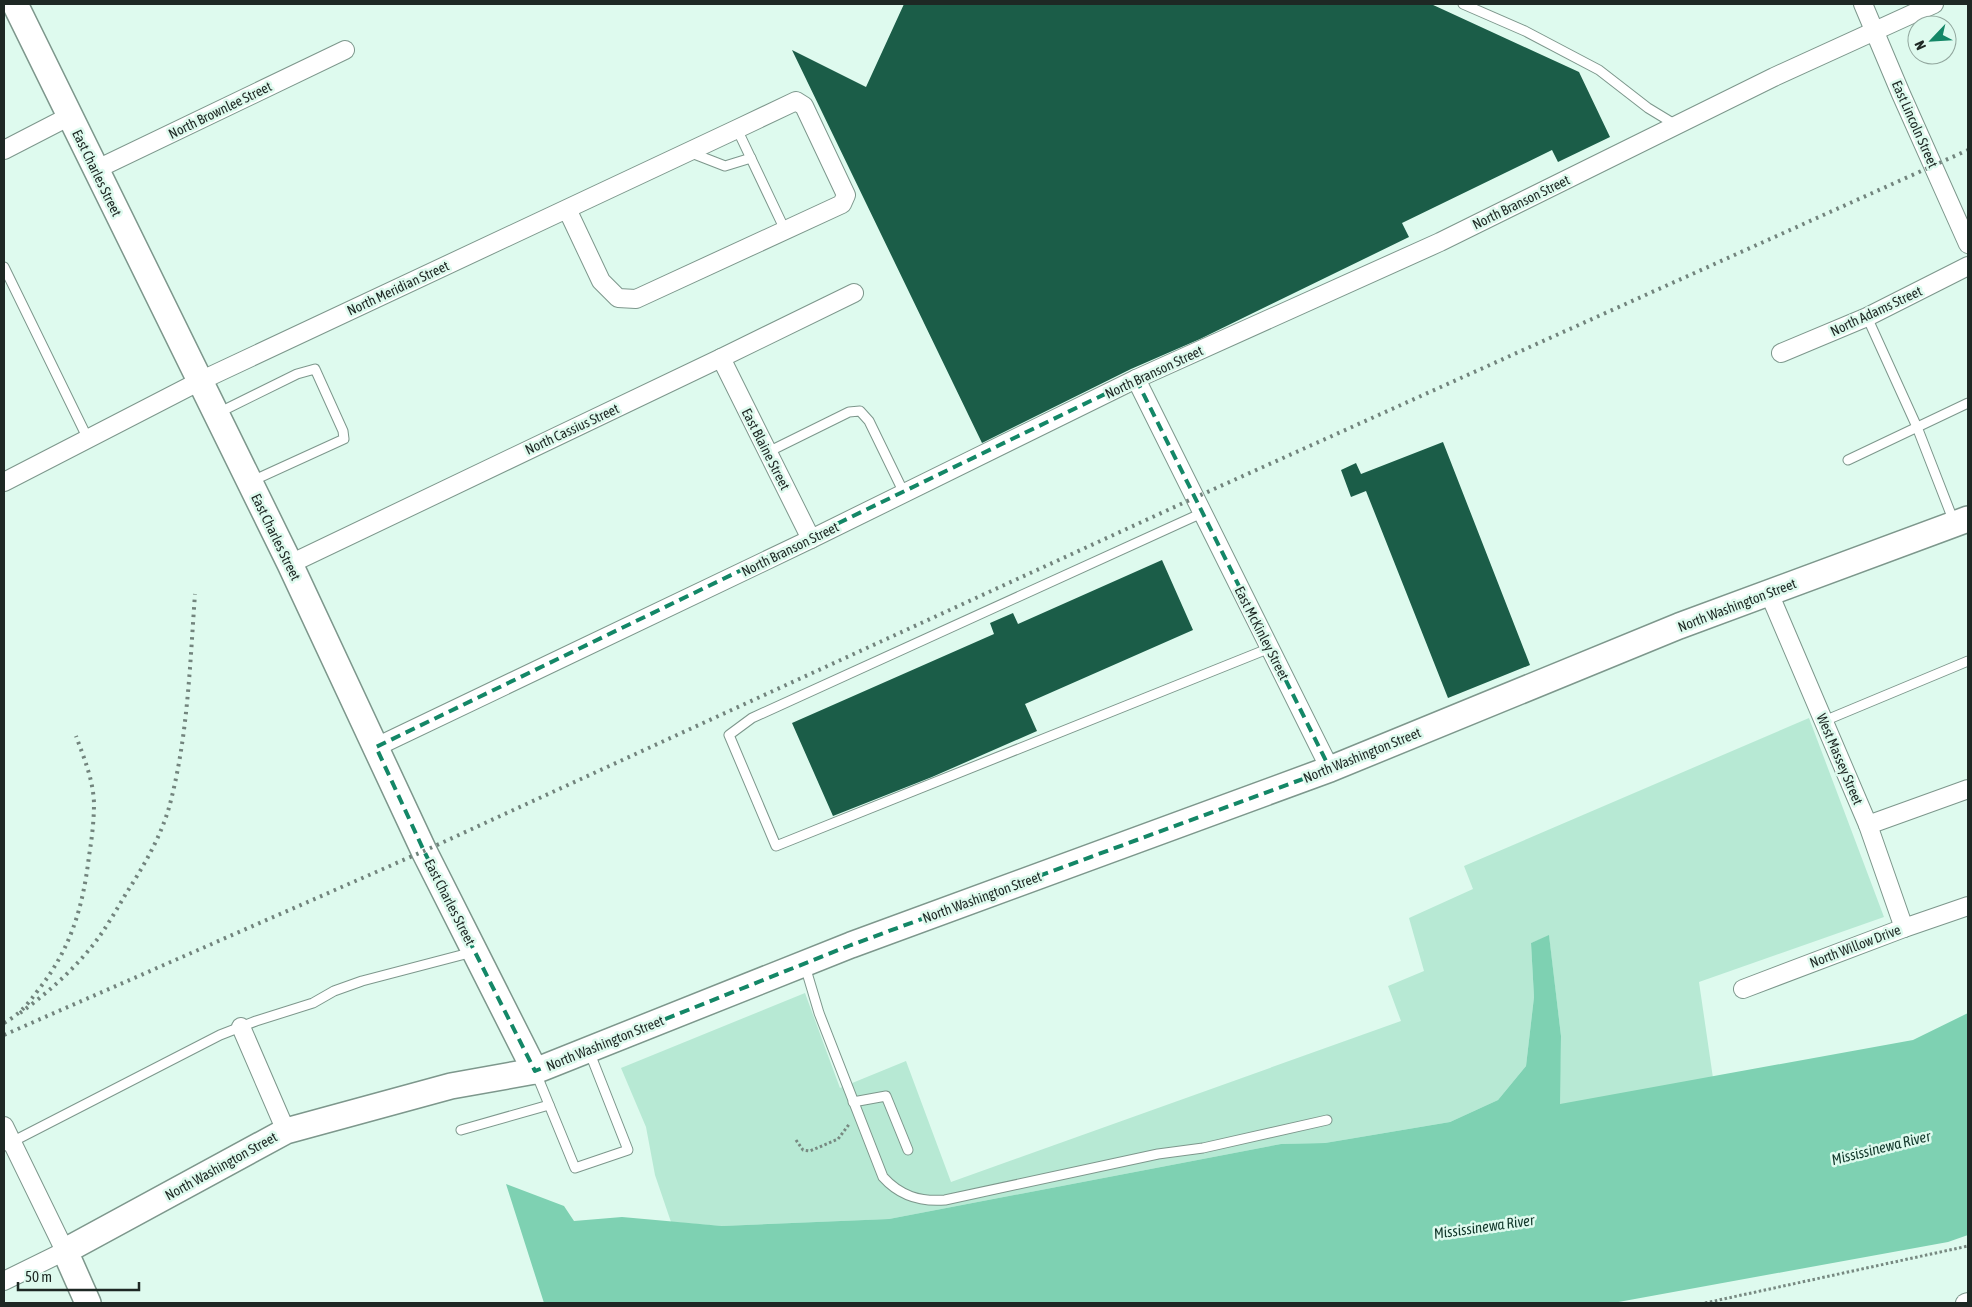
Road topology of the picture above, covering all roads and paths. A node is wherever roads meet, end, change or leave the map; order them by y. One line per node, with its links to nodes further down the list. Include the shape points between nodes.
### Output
1 (15, 4): 7 (street, East Charles Street)
2 (1463, 4): 8 (lane, via 1525,31 1598,70)
3 (1863, 4): 5 (street, East Lincoln Street)
4 (1934, 4): 5 (street, North Branson Street)
5 (1875, 31): 8 (street, North Branson Street); 16 (street, East Lincoln Street)
6 (345, 50): 13 (street, North Brownlee Street)
7 (70, 116): 10 (street); 13 (street, East Charles Street)
8 (1676, 125): 23 (street, North Branson Street, via 1440,242)
9 (737, 129): 11 (street, North Meridian Street); 12 (lane); 15 (street, North Meridian Street, via 796,102 804,106 846,195 842,204)
10 (4, 150)
11 (689, 152): 12 (lane, via 725,166); 14 (street, North Meridian Street)
12 (750, 158): 15 (lane)
13 (95, 170): 24 (street, East Charles Street)
14 (567, 209): 15 (street, via 602,281 618,298 636,299); 24 (street, North Meridian Street)
15 (785, 230)
16 (1968, 244)
17 (4, 266): 28 (lane)
18 (1968, 266): 20 (street, North Adams Street)
19 (854, 293): 22 (street, North Cassius Street)
20 (1867, 317): 21 (street, North Adams Street); 27 (lane)
21 (1781, 353)
22 (721, 358): 29 (street, East Blaine Street); 37 (street, North Cassius Street)
23 (1136, 379): 33 (street, North Branson Street); 34 (street, East McKinley Street)
24 (200, 381): 26 (street, East Charles Street); 28 (street, North Meridian Street)
25 (1968, 403): 27 (lane)
26 (216, 414): 32 (street, East Charles Street); 32 (lane, via 297,374 315,369 344,439)
27 (1917, 427): 30 (lane); 35 (lane)
28 (88, 439): 31 (street, North Meridian Street)
29 (768, 452): 33 (lane, via 849,412 860,411 869,421); 36 (street, East Blaine Street)
30 (1848, 460)
31 (4, 482)
32 (249, 482): 37 (street, East Charles Street)
33 (904, 493): 36 (street, North Branson Street)
34 (1198, 505): 39 (street, East McKinley Street); 39 (lane, via 752,718 729,735 776,846)
35 (1961, 522): 38 (street, North Washington Street)
36 (811, 539): 42 (street, North Branson Street)
37 (290, 564): 42 (street, East Charles Street)
38 (1769, 593): 41 (street, West Massey Street); 43 (street, North Washington Street, via 1679,626)
39 (1270, 648): 43 (street, East McKinley Street)
40 (1968, 661): 41 (lane)
41 (1824, 721): 45 (street, West Massey Street)
42 (376, 747): 48 (street, East Charles Street)
43 (1330, 768): 49 (street, North Washington Street)
44 (1968, 789): 45 (street)
45 (1868, 825): 47 (street, West Massey Street)
46 (1968, 906): 47 (street, North Willow Drive)
47 (1904, 928): 50 (street, North Willow Drive)
48 (475, 952): 51 (lane, via 362,981 313,1003); 53 (street, East Charles Street)
49 (804, 964): 52 (street, North Washington Street); 54 (lane)
50 (1743, 989)
51 (241, 1027): 60 (street); 62 (lane)
52 (589, 1050): 53 (street, North Washington Street); 55 (lane, via 628,1150 574,1168)
53 (535, 1071): 55 (lane); 60 (street, North Washington Street, via 451,1086)
54 (853, 1102): 56 (lane); 63 (lane, via 886,1096)
55 (549, 1105): 59 (lane)
56 (857, 1113): 57 (lane, via 883,1177 893,1188 912,1198 932,1201 1158,1154 1203,1148); 61 (path, via 838,1139 810,1151 802,1150)
57 (1327, 1120)
58 (4, 1126): 62 (street)
59 (461, 1130)
60 (286, 1131): 65 (street, North Washington Street)
61 (796, 1140)
62 (8, 1144): 65 (street)
63 (908, 1150)
64 (1968, 1246): 68 (path)
65 (65, 1251): 66 (street, North Washington Street); 67 (street)
66 (4, 1281)
67 (88, 1303)
68 (1705, 1303)

